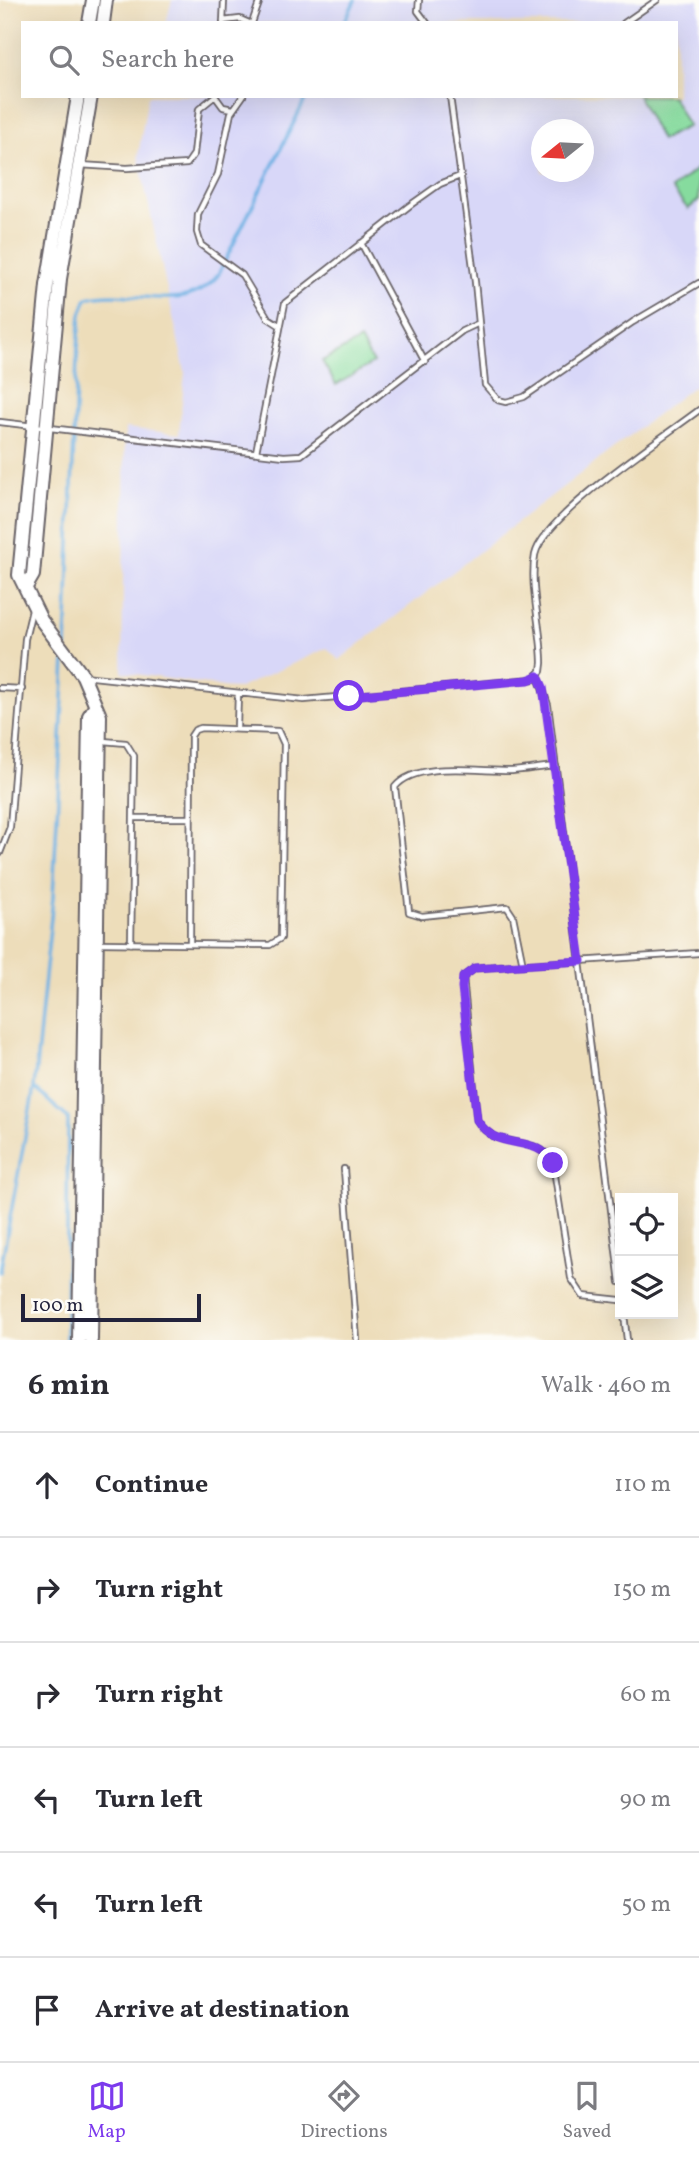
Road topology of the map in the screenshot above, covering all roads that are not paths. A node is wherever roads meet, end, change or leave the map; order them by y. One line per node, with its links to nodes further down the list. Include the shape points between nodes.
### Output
1 (93, 0): 7 (street)
2 (106, 0): 8 (street)
3 (224, 0): 9 (lane)
4 (260, 0): 10 (lane)
5 (418, 0): 11 (lane, via 418,11)
6 (657, 0): 12 (lane)
7 (89, 21)
8 (103, 21)
9 (223, 21)
10 (251, 21)
11 (426, 21)
12 (627, 21)
13 (78, 98): 20 (street)
14 (91, 98): 21 (street)
15 (212, 98): 21 (lane, via 199,109 194,154 187,164)
16 (216, 98): 19 (lane, via 223,107)
17 (241, 98): 19 (lane)
18 (450, 98): 22 (lane)
19 (233, 109): 26 (lane, via 218,174 197,220 201,245 249,283 268,318)
20 (65, 164): 21 (lane); 30 (street, via 47,285)
21 (79, 165): 30 (street)
22 (460, 176): 23 (lane, via 440,184); 25 (lane)
23 (361, 243): 26 (lane, via 285,303); 27 (lane)
24 (699, 283): 25 (lane, via 515,401 498,400 485,385)
25 (477, 324): 27 (lane)
26 (279, 325): 31 (lane)
27 (425, 362): 31 (lane, via 309,451 293,456)
28 (699, 410): 34 (lane, via 567,512 544,536 534,565 542,643)
29 (0, 422): 30 (lane)
30 (40, 426): 31 (lane); 32 (street, via 33,575 26,587)
31 (256, 452)
32 (33, 606): 33 (street); 36 (lane, via 25,639)
33 (80, 671): 37 (lane); 38 (street)
34 (538, 676): 37 (lane, via 304,700); 41 (lane, via 546,695)
35 (0, 688): 36 (lane)
36 (22, 689): 44 (lane, via 10,827)
37 (238, 694): 39 (lane)
38 (95, 707): 40 (street, via 100,716); 45 (street, via 89,716)
39 (237, 727): 43 (lane, via 201,728 191,736); 47 (lane, via 269,728 282,736 281,938 270,945)
40 (99, 741): 42 (lane, via 126,743 131,748); 45 (street)
41 (556, 766): 49 (lane); 50 (lane, via 514,771 437,770 407,777 395,786 409,912 422,916 507,906)
42 (133, 818): 43 (lane); 46 (lane)
43 (190, 818): 47 (lane)
44 (0, 853)
45 (91, 943): 46 (lane); 55 (street); 56 (street)
46 (131, 944): 47 (lane)
47 (190, 944)
48 (699, 953): 49 (lane)
49 (581, 961): 50 (lane); 52 (lane)
50 (523, 965): 53 (lane, via 475,968 463,977 477,1120 495,1139 547,1152 553,1163 571,1278 583,1296)
51 (344, 1169): 57 (lane)
52 (617, 1256)
53 (615, 1299)
54 (625, 1319): 58 (lane)
55 (79, 1340)
56 (91, 1340)
57 (357, 1340)
58 (627, 1340)

